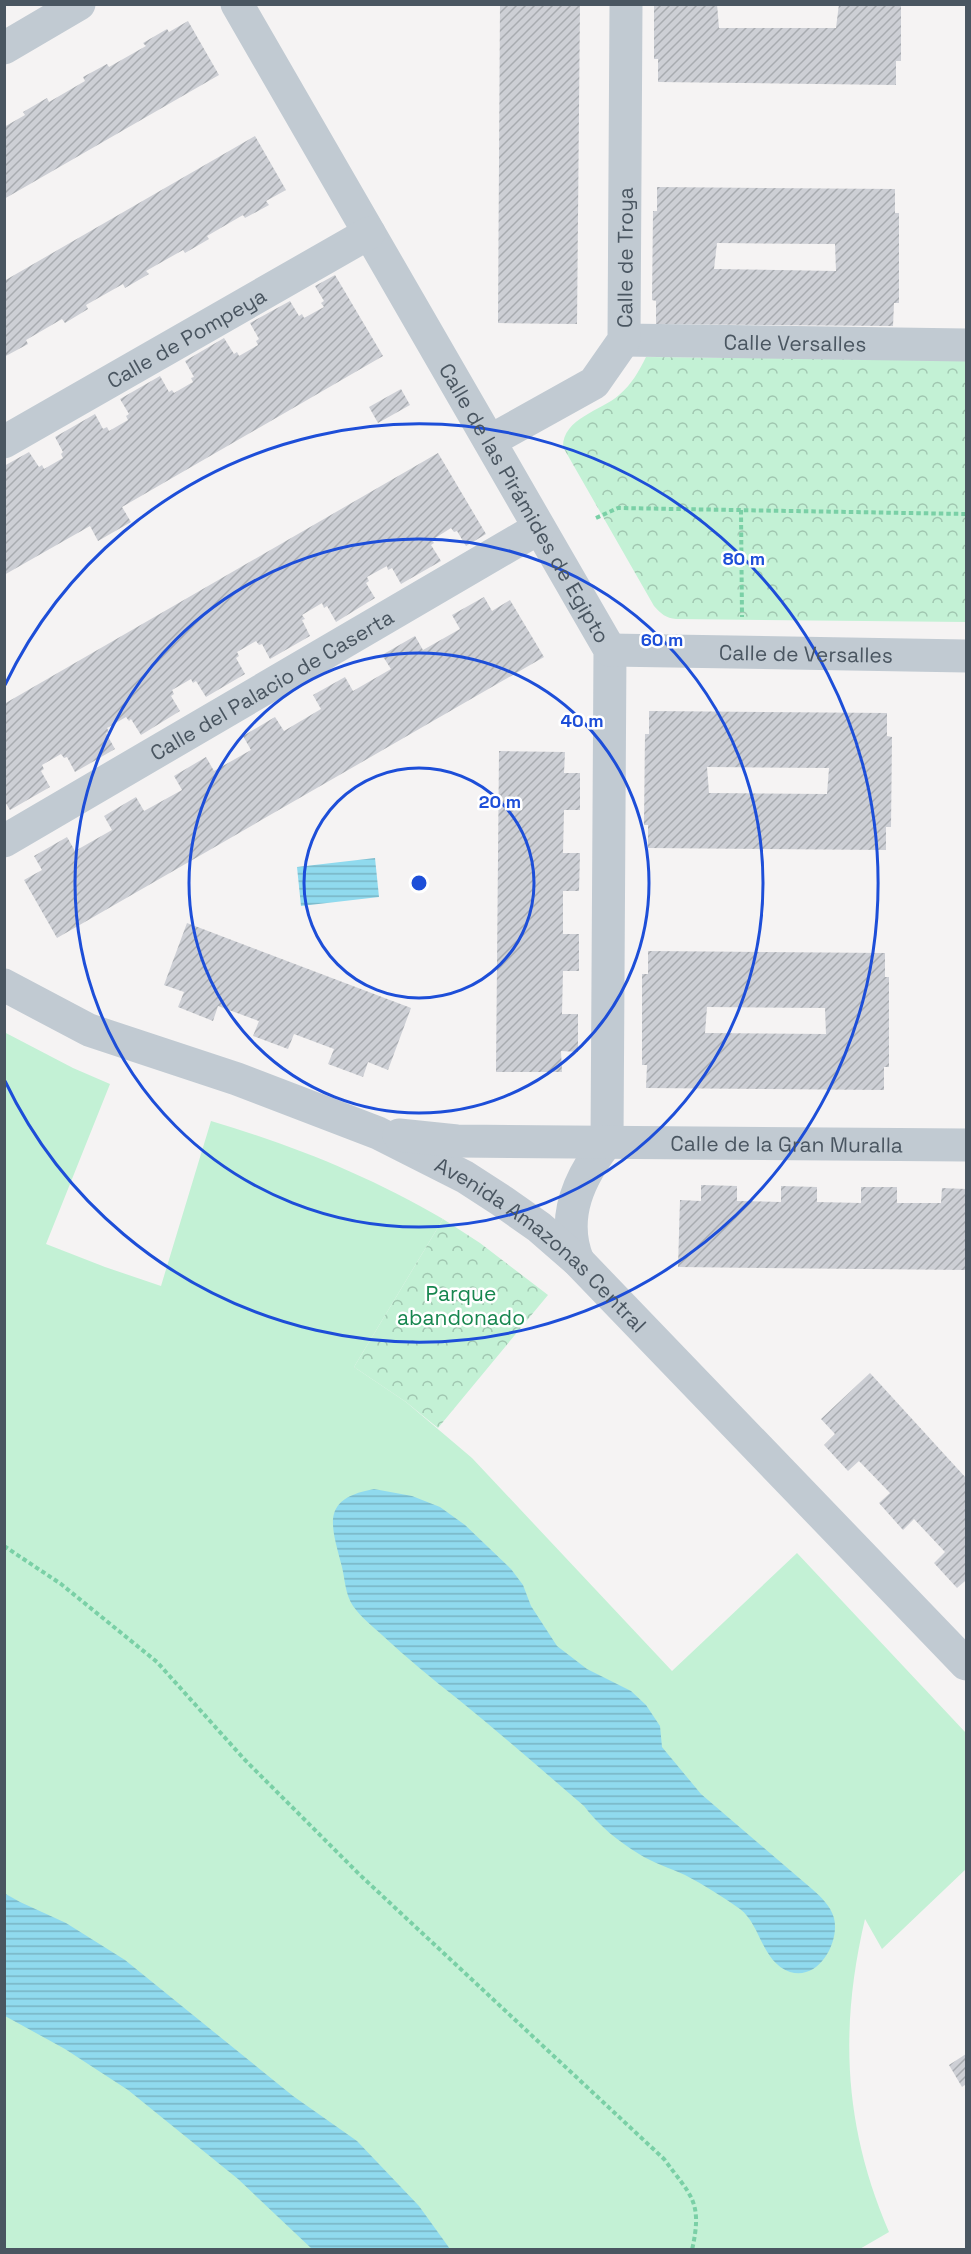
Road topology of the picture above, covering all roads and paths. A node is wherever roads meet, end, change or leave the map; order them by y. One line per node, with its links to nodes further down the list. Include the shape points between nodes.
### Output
1 (79, 4): 4 (street)
2 (237, 4): 5 (street, Calle de las Pirámides de Egipto)
3 (626, 4): 6 (street, Calle de Troya)
4 (4, 48)
5 (369, 233): 8 (street, Calle de las Pirámides de Egipto); 9 (street, Calle de Pompeya)
6 (624, 340): 7 (street, Calle Versalles); 8 (street, Calle de Troya, via 594,383)
7 (966, 345)
8 (490, 441): 13 (street, Calle de las Pirámides de Egipto)
9 (4, 442)
10 (741, 510): 11 (path); 12 (path, via 618,508); 14 (path)
11 (966, 514)
12 (596, 518)
13 (538, 528): 15 (street, Calle de las Pirámides de Egipto); 17 (street, Calle del Palacio de Caserta)
14 (742, 627)
15 (610, 650): 16 (street, Calle de Versalles); 20 (street, Calle de las Pirámides de Egipto)
16 (966, 656)
17 (4, 841)
18 (4, 985): 19 (street, Avenida Amazonas Central, via 89,1030 237,1078)
19 (378, 1133): 20 (street, Calle de la Gran Muralla, via 458,1141); 22 (street, Avenida Amazonas Central, via 465,1177 539,1227)
20 (608, 1142): 21 (street, Calle de la Gran Muralla); 22 (street, via 593,1160 576,1193 570,1231)
21 (966, 1145)
22 (578, 1261): 24 (street, Avenida Amazonas Central)
23 (4, 1546): 25 (path, via 61,1584 157,1662 245,1760 360,1875 664,2159 694,2200 698,2223)
24 (966, 1664)
25 (692, 2250)

